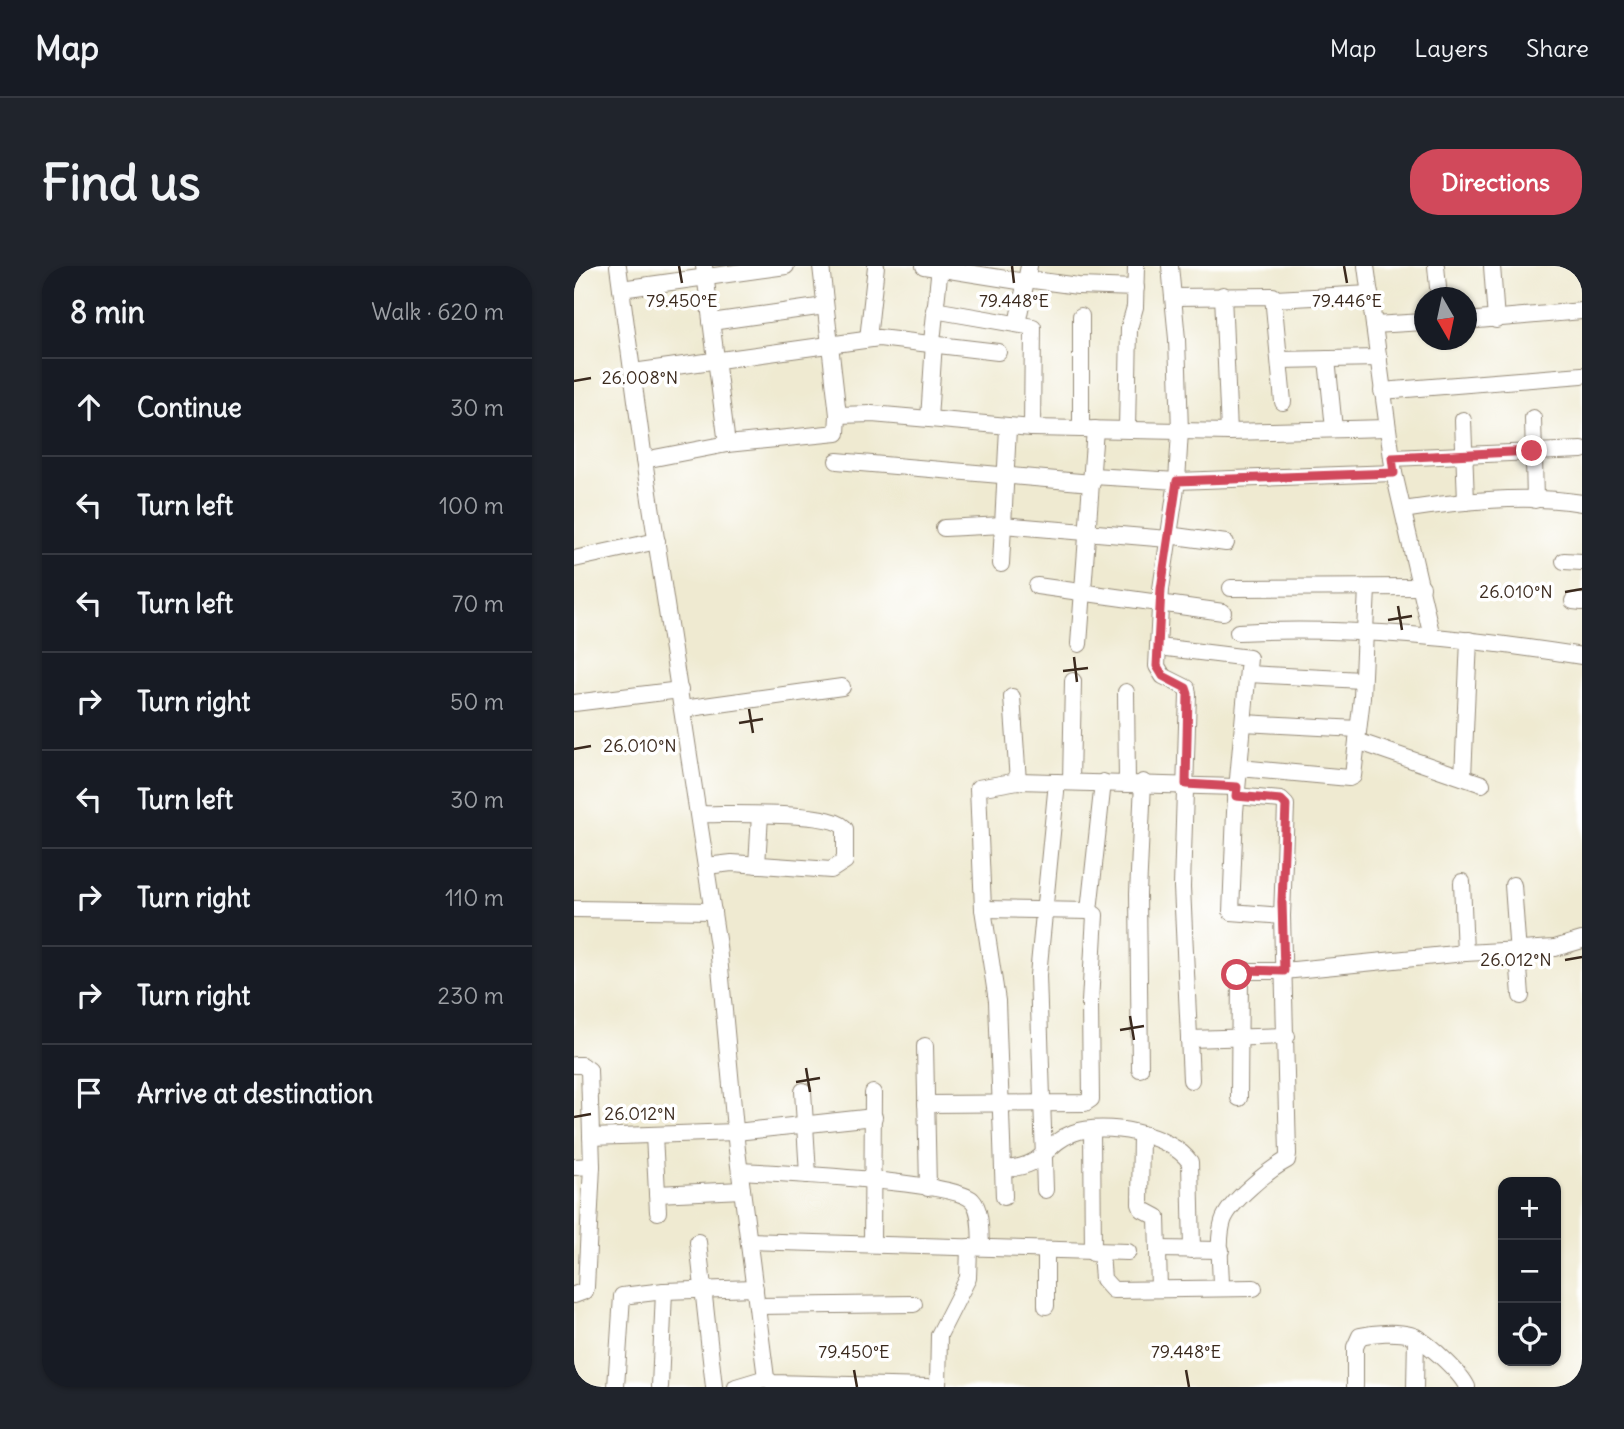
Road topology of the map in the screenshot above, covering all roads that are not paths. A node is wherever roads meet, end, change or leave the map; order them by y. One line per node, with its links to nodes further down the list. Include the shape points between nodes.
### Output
1 (618, 266): 16 (street)
2 (786, 266): 11 (street)
3 (821, 266): 21 (street)
4 (876, 266): 31 (street)
5 (1136, 266): 15 (street)
6 (1170, 266): 19 (street)
7 (1366, 266): 17 (street)
8 (1436, 266): 14 (street)
9 (1492, 266): 25 (street)
10 (935, 267): 12 (street); 22 (street)
11 (705, 271): 16 (street); 27 (street)
12 (985, 271): 13 (street)
13 (1027, 276): 15 (street, via 1078,286); 29 (street)
14 (1438, 287)
15 (1136, 288): 51 (street, via 1129,328)
16 (621, 289): 39 (street)
17 (1370, 294): 20 (street); 30 (street)
18 (1223, 295): 19 (street); 20 (street, via 1269,294); 54 (street)
19 (1173, 297): 53 (street)
20 (1275, 299): 38 (street)
21 (825, 306): 27 (street); 33 (street)
22 (934, 310): 29 (street); 32 (street)
23 (1582, 311): 25 (street)
24 (1082, 316): 50 (street)
25 (1496, 320): 26 (street)
26 (1477, 321)
27 (711, 322): 36 (street)
28 (1414, 322): 30 (street)
29 (1017, 324): 48 (street, via 1034,329)
30 (1374, 324): 35 (street)
31 (868, 339): 32 (street); 33 (street)
32 (933, 342): 34 (street); 45 (street)
33 (829, 343): 36 (street); 43 (street)
34 (998, 352)
35 (1379, 358): 37 (street); 41 (street)
36 (717, 359): 39 (street); 55 (street)
37 (1327, 359): 38 (street); 52 (street)
38 (1280, 360): 42 (street)
39 (633, 372): 59 (street)
40 (1582, 375): 41 (street)
41 (1382, 391): 49 (street)
42 (1283, 402)
43 (838, 415): 45 (street); 55 (street, via 837,433)
44 (1533, 418): 57 (street)
45 (929, 419): 47 (street)
46 (1463, 420): 58 (street)
47 (1008, 428): 48 (street); 62 (street)
48 (1032, 428): 50 (street)
49 (1387, 428): 52 (street); 61 (street)
50 (1088, 429): 51 (street); 63 (street)
51 (1127, 429): 53 (street)
52 (1334, 429): 54 (street)
53 (1180, 431): 54 (street); 64 (street)
54 (1229, 432)
55 (727, 444): 59 (street)
56 (1582, 450): 57 (street)
57 (1532, 451): 58 (street); 65 (street)
58 (1464, 453): 61 (street); 66 (street)
59 (644, 460): 73 (street)
60 (837, 461): 62 (street)
61 (1393, 466): 64 (street); 68 (street)
62 (1005, 475): 63 (street); 69 (street)
63 (1092, 480): 64 (street); 71 (street)
64 (1177, 481): 72 (street)
65 (1535, 500): 66 (street); 67 (street)
66 (1466, 502): 68 (street)
67 (1582, 503)
68 (1403, 510): 80 (street)
69 (1003, 525): 70 (street); 71 (street); 78 (street)
70 (944, 528)
71 (1088, 533): 72 (street); 83 (street)
72 (1168, 537): 74 (street); 84 (street)
73 (657, 541): 75 (street); 97 (street)
74 (1226, 543)
75 (574, 559)
76 (1564, 561): 77 (street)
77 (1582, 562)
78 (1001, 564)
79 (1037, 586): 83 (street)
80 (1422, 587): 82 (street); 88 (street)
81 (1231, 588): 82 (street)
82 (1367, 588): 87 (street)
83 (1084, 592): 84 (street); 90 (street)
84 (1162, 604): 85 (street); 91 (street)
85 (1223, 612)
86 (1238, 632): 87 (street)
87 (1365, 634): 88 (street); 94 (street)
88 (1432, 637): 89 (street)
89 (1469, 640): 92 (street); 105 (street)
90 (1079, 644)
91 (1159, 648): 93 (street, via 1247,656); 110 (street, via 1158,671 1183,685 1188,694)
92 (1582, 656)
93 (1249, 674): 94 (street); 102 (street)
94 (1362, 680): 103 (street)
95 (1073, 681): 107 (street)
96 (842, 687): 101 (street)
97 (680, 690): 100 (street); 101 (street)
98 (1126, 692): 109 (street)
99 (1012, 696): 106 (street)
100 (574, 704)
101 (683, 709): 113 (street)
102 (1244, 723): 103 (street); 104 (street)
103 (1357, 735): 104 (street, via 1354,772 1349,778); 105 (street)
104 (1240, 768): 112 (street)
105 (1462, 777): 111 (street)
106 (1018, 781): 107 (street); 120 (street, via 982,786 977,793)
107 (1064, 782): 108 (street); 121 (street)
108 (1103, 782): 109 (street); 123 (street)
109 (1135, 782): 110 (street); 135 (street)
110 (1186, 784): 112 (street); 132 (street, via 1182,887)
111 (1482, 784)
112 (1237, 792): 124 (street, via 1281,800 1286,805); 124 (street, via 1231,912)
113 (699, 814): 114 (street); 116 (street)
114 (760, 816): 115 (street); 115 (street, via 836,819 845,829 847,852 845,861 831,870)
115 (757, 865): 116 (street)
116 (706, 866): 122 (street)
117 (1462, 882): 127 (street)
118 (1513, 885): 126 (street)
119 (574, 909): 122 (street)
120 (983, 909): 121 (street); 141 (street, via 997,1001)
121 (1043, 909): 123 (street); 140 (street, via 1038,975)
122 (713, 911): 148 (street)
123 (1089, 911): 140 (street, via 1096,920 1090,1002 1091,1098 1085,1103)
124 (1282, 916): 128 (street)
125 (1582, 940): 126 (street)
126 (1518, 951): 127 (street); 129 (street)
127 (1465, 953): 128 (street)
128 (1284, 971): 130 (street); 131 (street, via 1240,971)
129 (1521, 996)
130 (1287, 1036): 131 (street); 170 (street, via 1287,1160 1269,1170 1227,1213)
131 (1238, 1038): 132 (street); 139 (street)
132 (1189, 1039): 136 (street)
133 (925, 1046): 142 (street)
134 (574, 1065): 147 (street, via 589,1070)
135 (1140, 1069)
136 (1191, 1080)
137 (803, 1091): 144 (street)
138 (873, 1093): 143 (street)
139 (1239, 1098)
140 (1044, 1102): 141 (street); 151 (street)
141 (1003, 1103): 142 (street); 154 (street)
142 (926, 1104): 158 (street)
143 (874, 1117): 144 (street); 157 (street)
144 (806, 1122): 148 (street); 156 (street)
145 (574, 1124): 147 (street)
146 (1092, 1130): 149 (street); 151 (street, via 1072,1133); 173 (street)
147 (591, 1131): 150 (street); 152 (street)
148 (736, 1132): 150 (street); 155 (street)
149 (1141, 1134): 168 (street, via 1140,1205 1157,1217); 169 (street, via 1165,1141 1190,1162)
150 (654, 1135): 161 (street)
151 (1045, 1155): 154 (street, via 1027,1167); 160 (street)
152 (592, 1166): 153 (street); 180 (street, via 586,1287)
153 (574, 1167)
154 (1003, 1169): 162 (street)
155 (740, 1171): 156 (street); 159 (street)
156 (808, 1175): 157 (street)
157 (874, 1181): 158 (street); 166 (street)
158 (928, 1188): 167 (street, via 972,1200 979,1216)
159 (742, 1190): 161 (street); 165 (street)
160 (1045, 1190)
161 (657, 1194): 163 (street)
162 (1004, 1197)
163 (658, 1212)
164 (698, 1241): 178 (street)
165 (749, 1241): 166 (street); 174 (street)
166 (872, 1244): 167 (street)
167 (975, 1247): 171 (street); 192 (street, via 968,1278 939,1335)
168 (1159, 1249): 169 (street); 175 (street)
169 (1192, 1250): 170 (street)
170 (1222, 1250): 176 (street)
171 (1046, 1251): 173 (street); 183 (street)
172 (1128, 1252): 173 (street)
173 (1097, 1253): 175 (street, via 1103,1279 1113,1290)
174 (755, 1288): 178 (street); 182 (street)
175 (1159, 1288): 176 (street)
176 (1221, 1288): 177 (street)
177 (1254, 1288)
178 (702, 1289): 179 (street); 189 (street)
179 (664, 1290): 187 (street, via 622,1296); 188 (street)
180 (574, 1295)
181 (914, 1304): 182 (street)
182 (757, 1306): 185 (street)
183 (1046, 1306)
184 (1416, 1337): 193 (street, via 1360,1336 1355,1347); 194 (street); 195 (street, via 1461,1376)
185 (770, 1383): 186 (street); 190 (street)
186 (840, 1386): 191 (street)
187 (615, 1387)
188 (660, 1387)
189 (714, 1387)
190 (736, 1387)
191 (928, 1387)
192 (938, 1387)
193 (1355, 1387)
194 (1415, 1387)
195 (1467, 1387)

